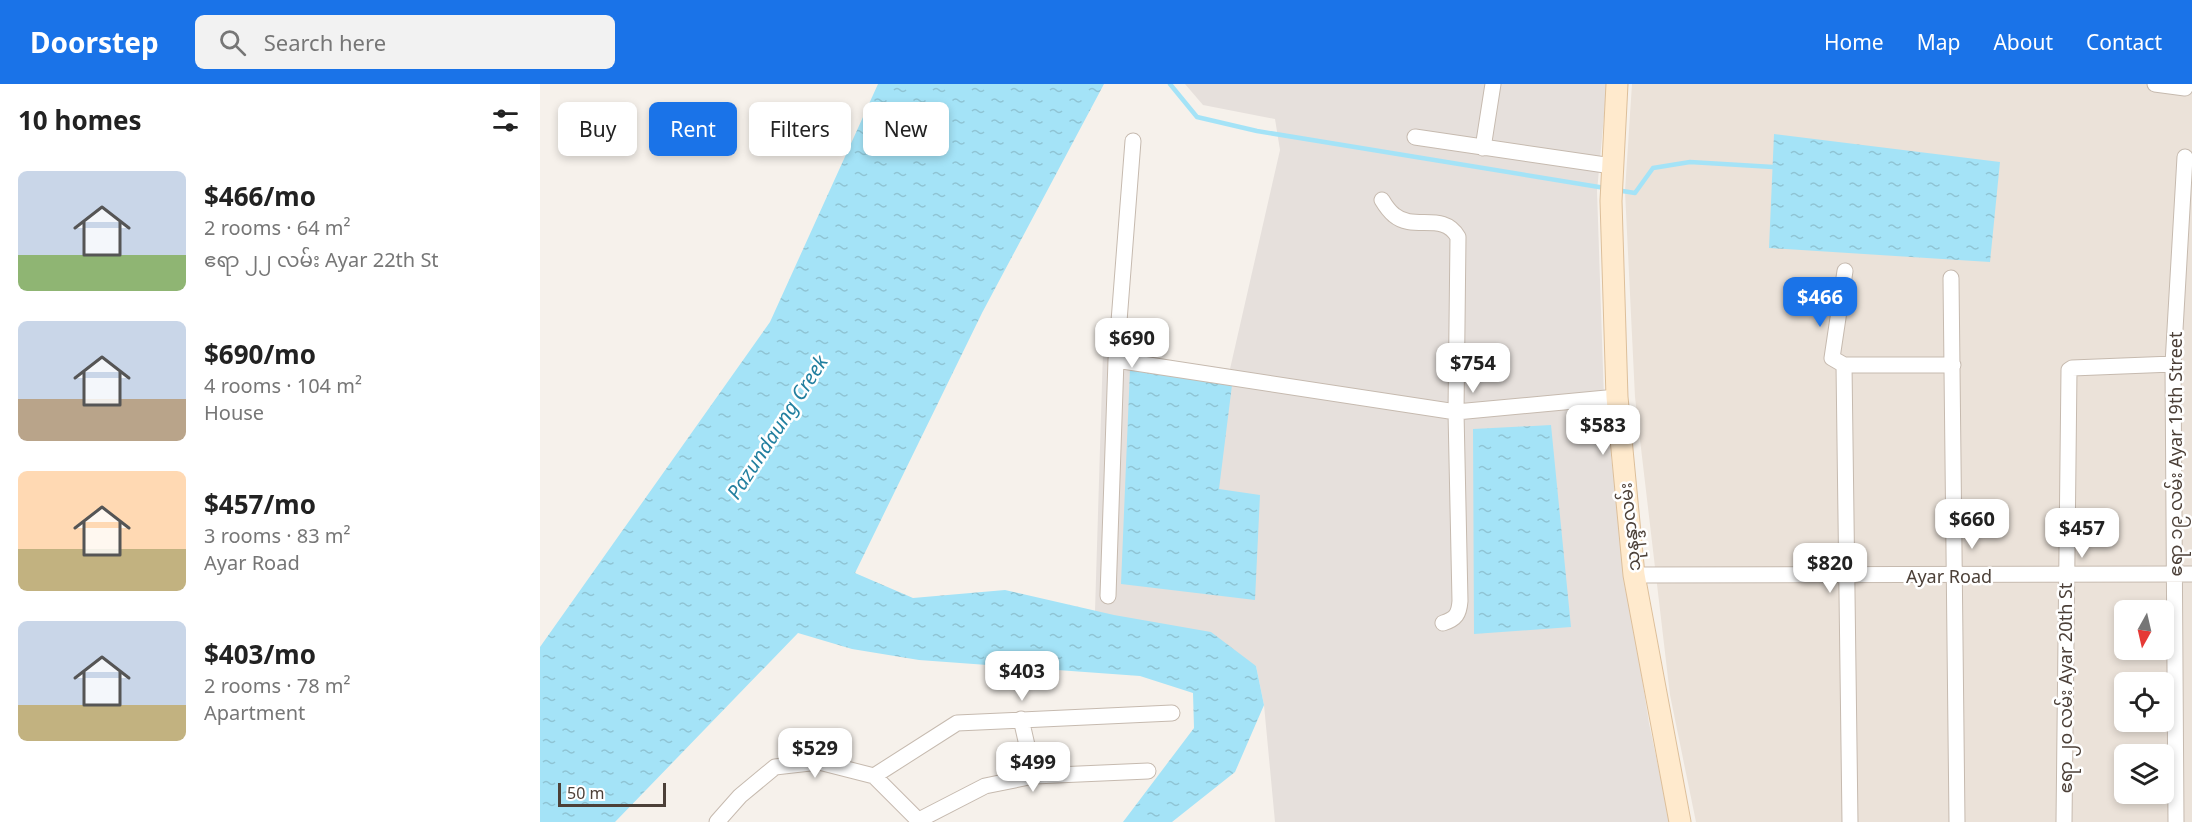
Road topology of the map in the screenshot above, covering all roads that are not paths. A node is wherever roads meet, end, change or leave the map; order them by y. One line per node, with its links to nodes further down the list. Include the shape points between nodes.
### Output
1 (1493, 84): 7 (street)
2 (1617, 84): 9 (main road, သုနန္ဒာလမ်း)
3 (2154, 84): 4 (street)
4 (2185, 86)
5 (1415, 137): 7 (street)
6 (1133, 141): 13 (street)
7 (1483, 148): 9 (street)
8 (2185, 158): 14 (street, ဧရာ ၁၉ လမ်း Ayar 19th Street)
9 (1612, 166): 17 (main road, သုနန္ဒာလမ်း)
10 (1382, 200): 18 (street, via 1394,215 1409,222 1444,223 1458,237)
11 (1845, 272): 15 (street, via 1832,358)
12 (1951, 278): 16 (street)
13 (1116, 360): 18 (street); 25 (street)
14 (2173, 364): 19 (street, ဧရာ ၁၉ လမ်း Ayar 19th Street); 22 (street, ဧရာ ၂၀ လမ်း Ayar 20th St, via 2069,370)
15 (1844, 365): 16 (street); 23 (street)
16 (1953, 365): 24 (street)
17 (1617, 397): 18 (street); 21 (main road, သုနန္ဒာလမ်း)
18 (1456, 412): 26 (street, via 1460,601 1453,620)
19 (2175, 574): 20 (street, Ayar Road); 22 (street, Ayar Road); 38 (street, ဧရာ ၁၉ လမ်း Ayar 19th Street)
20 (2192, 574)
21 (1634, 575): 23 (street, Ayar Road); 34 (main road, သုနန္ဒာလမ်း)
22 (2065, 575): 24 (street, Ayar Road); 37 (street, ဧရာ ၂၀ လမ်း Ayar 20th St)
23 (1846, 576): 24 (street, Ayar Road); 35 (street)
24 (1955, 576): 36 (street)
25 (1108, 596)
26 (1443, 623)
27 (1172, 713): 28 (street)
28 (1021, 718): 30 (street, via 957,723); 31 (street)
29 (1148, 771): 31 (street)
30 (874, 776): 32 (street); 33 (street, via 819,762 775,767 740,796)
31 (1034, 776): 32 (street, via 985,786)
32 (920, 821)
33 (717, 822)
34 (1680, 822)
35 (1850, 822)
36 (1957, 822)
37 (2064, 822)
38 (2176, 822)

